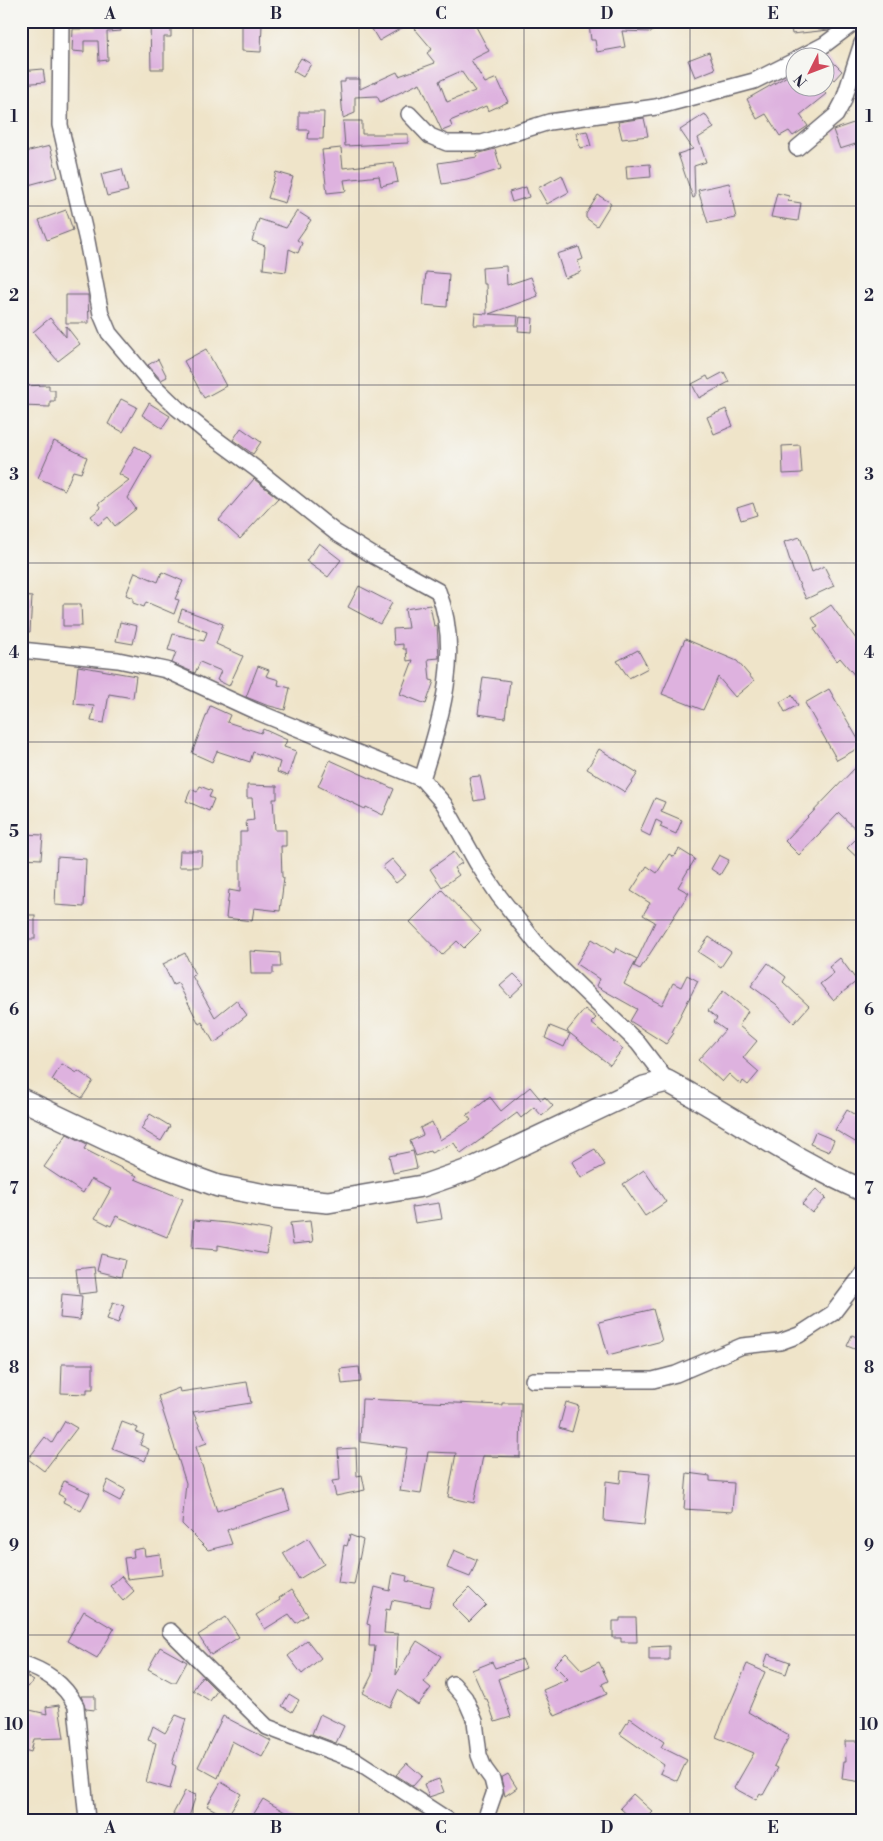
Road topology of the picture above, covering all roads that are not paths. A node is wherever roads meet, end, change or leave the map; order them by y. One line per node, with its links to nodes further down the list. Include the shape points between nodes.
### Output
1 (61, 21): 9 (street, via 60,125 101,314 110,333 152,384 205,431 335,532 438,590 443,603 449,664 440,719)
2 (856, 21): 4 (street)
3 (862, 43): 7 (street, via 836,115)
4 (818, 48)
5 (786, 65): 6 (street, via 746,84 656,107 549,122 482,143 447,143 430,136)
6 (409, 114)
7 (796, 148)
8 (21, 650): 9 (street, via 118,660 166,670 255,711)
9 (422, 779): 10 (street, via 444,804 499,896 541,948 638,1043)
10 (667, 1081): 11 (street, via 644,1087 463,1172 422,1186 328,1202 276,1197 218,1186 160,1165); 12 (street, via 798,1159)
11 (21, 1099)
12 (862, 1190)
13 (862, 1275): 14 (street, via 833,1313 806,1332 780,1342 742,1346 676,1374 653,1380)
14 (534, 1380)
15 (170, 1631): 19 (street, via 267,1727 357,1760)
16 (21, 1663): 18 (street, via 57,1680 76,1706)
17 (453, 1684): 20 (street, via 465,1698 475,1721 479,1755 495,1791)
18 (87, 1820)
19 (448, 1820)
20 (485, 1820)

